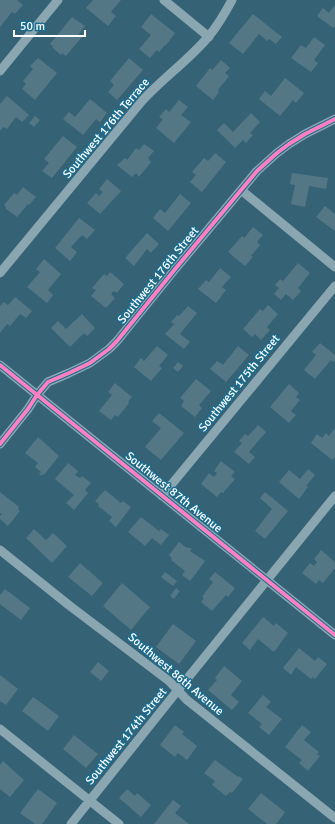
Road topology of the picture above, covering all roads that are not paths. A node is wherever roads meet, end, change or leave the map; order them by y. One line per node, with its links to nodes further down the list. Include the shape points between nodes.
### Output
1 (58, 0): 5 (street)
2 (164, 0): 4 (street)
3 (232, 0): 4 (street, Southwest 176th Terrace)
4 (209, 37): 9 (street, Southwest 176th Terrace, via 142,101)
5 (0, 71)
6 (335, 118): 7 (street, Southwest 176th Street, via 289,144 257,171)
7 (241, 190): 8 (street); 12 (street, Southwest 176th Street, via 117,341 90,363 48,382)
8 (335, 267)
9 (0, 273)
10 (335, 286): 14 (street, Southwest 175th Street)
11 (0, 365): 12 (street, Southwest 87th Avenue)
12 (37, 395): 13 (street, Southwest 176th Street); 14 (street, Southwest 87th Avenue)
13 (0, 444)
14 (162, 496): 17 (street, Southwest 87th Avenue)
15 (335, 496): 17 (street, Southwest 174th Street)
16 (0, 550): 19 (street, Southwest 86th Avenue)
17 (267, 580): 18 (street, Southwest 87th Avenue); 19 (street, Southwest 174th Street)
18 (335, 635)
19 (178, 690): 21 (street, Southwest 174th Street); 22 (street, Southwest 86th Avenue, via 187,700)
20 (0, 729): 21 (street)
21 (90, 801): 23 (street, Southwest 174th Street); 24 (street)
22 (335, 818)
23 (72, 824)
24 (119, 824)

